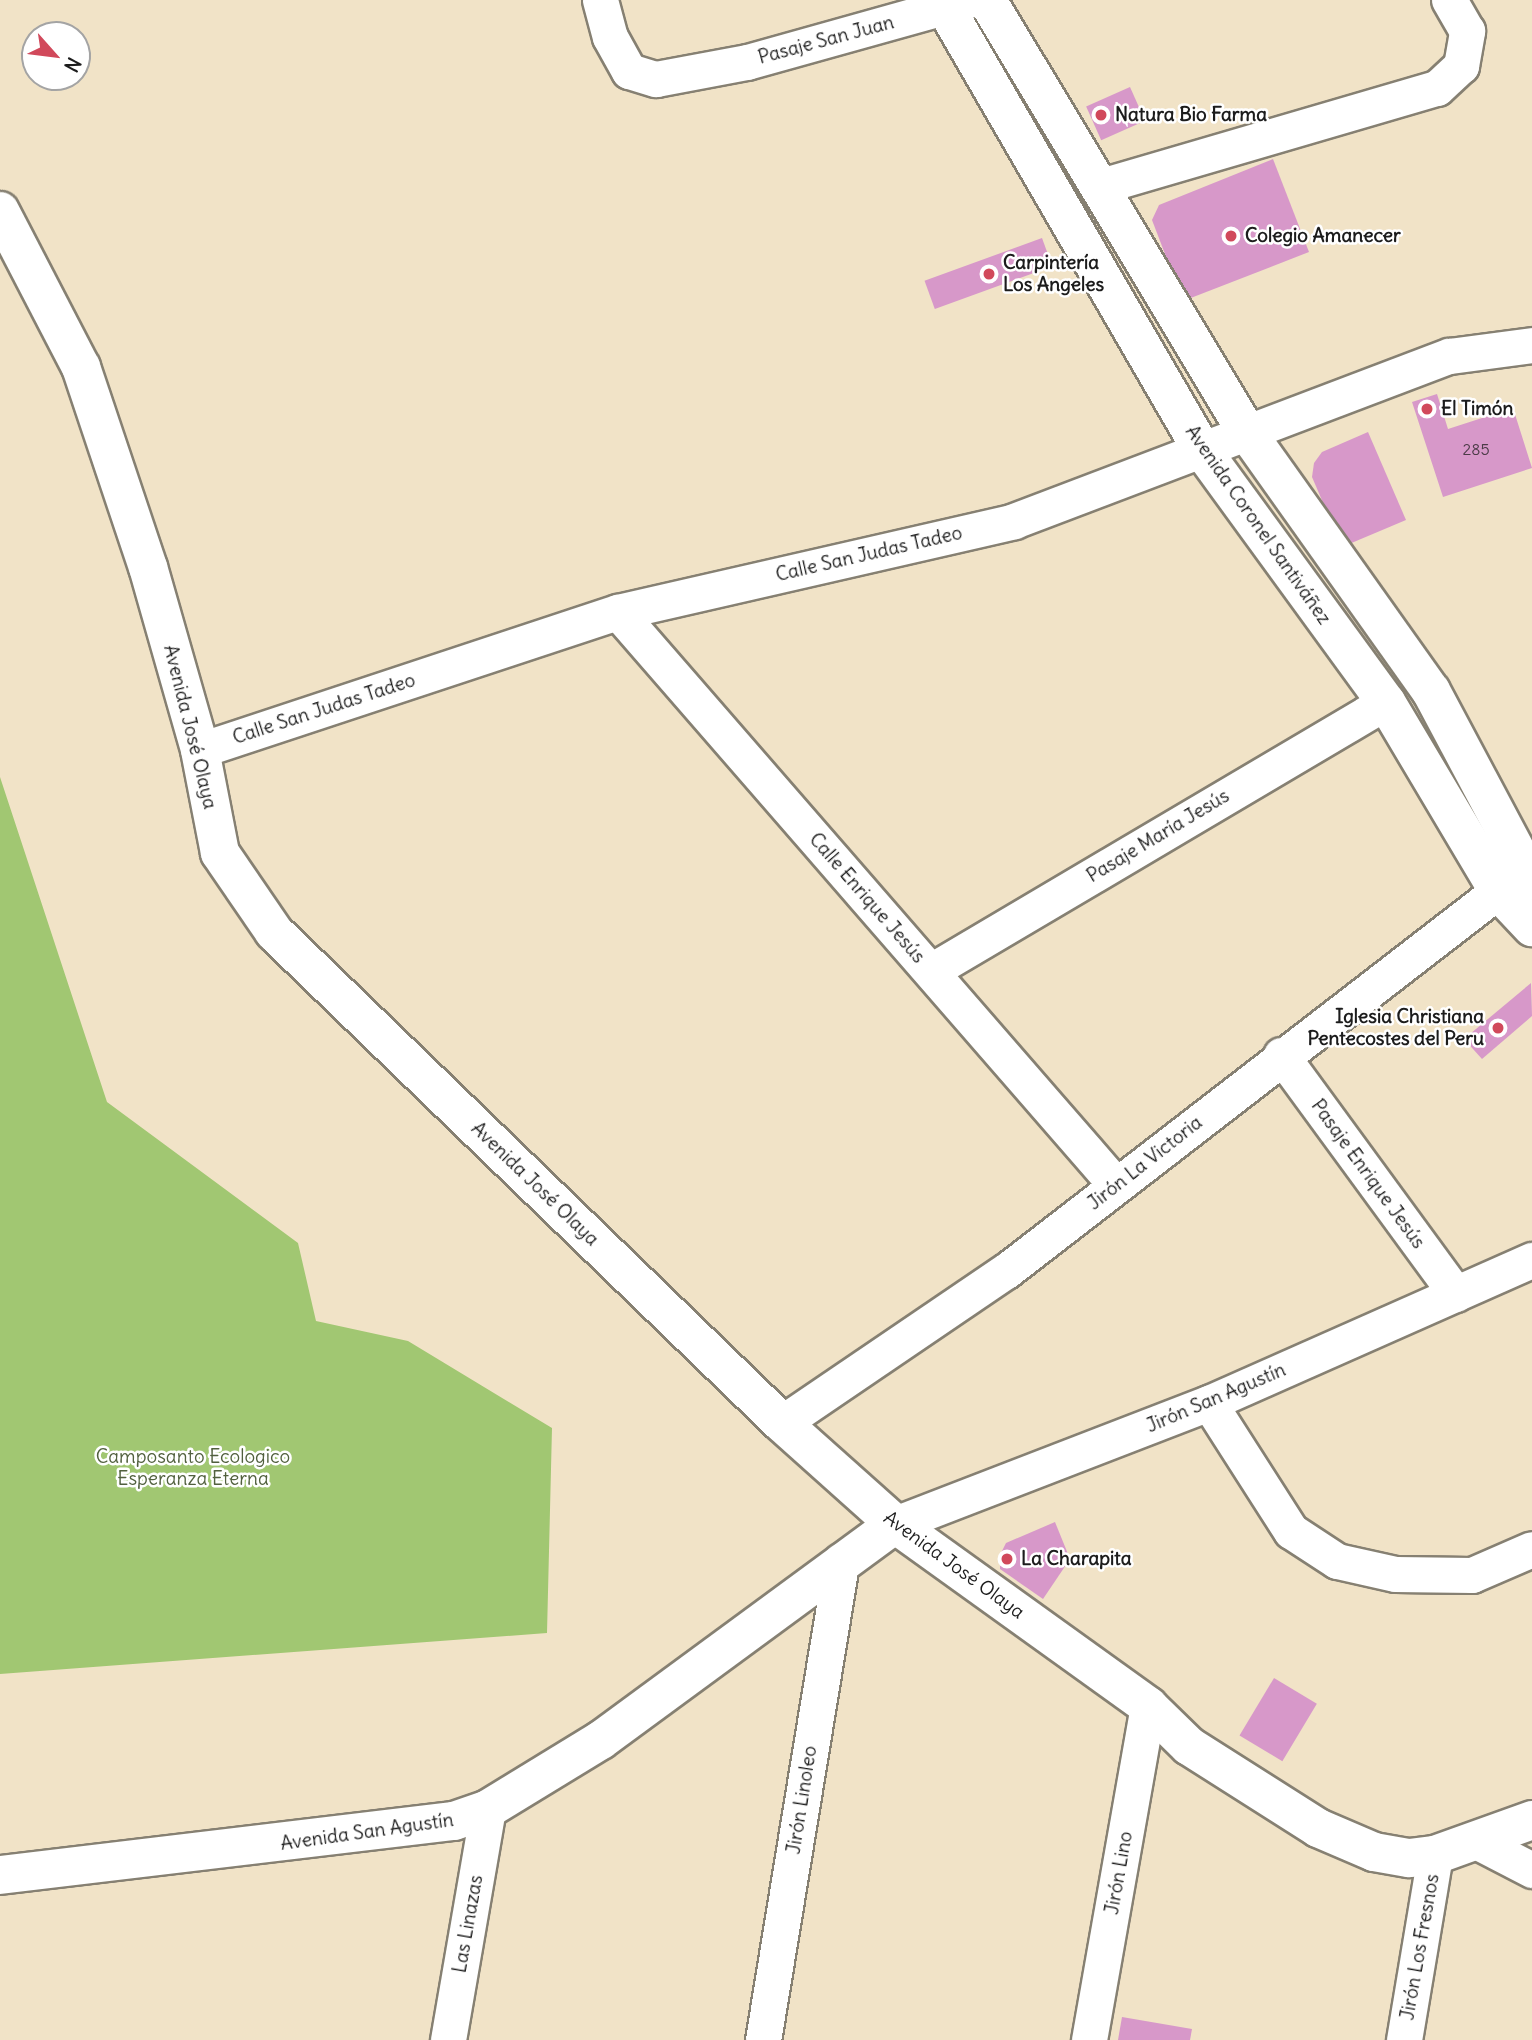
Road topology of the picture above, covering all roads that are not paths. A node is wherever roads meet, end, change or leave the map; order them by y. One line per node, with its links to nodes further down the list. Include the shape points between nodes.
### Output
1 (600, 0): 4 (street, Pasaje San Juan, via 610,37 629,71 656,79 747,62)
2 (987, 0): 5 (street, Avenida Coronel Santiváñez)
3 (1449, 0): 5 (street, via 1467,31 1461,66 1437,88)
4 (951, 3): 9 (street, Avenida Coronel Santiváñez)
5 (1101, 186): 8 (street, Avenida Coronel Santiváñez)
6 (0, 211): 12 (street, Avenida José Olaya, via 81,367 148,567)
7 (1532, 345): 8 (street, Calle San Judas Tadeo, via 1448,356)
8 (1245, 431): 9 (street, Calle San Judas Tadeo); 13 (street, Avenida Coronel Santiváñez, via 1431,691)
9 (1202, 450): 10 (street, Calle San Judas Tadeo, via 1014,521); 11 (street, Avenida Coronel Santiváñez)
10 (618, 612): 12 (street, Calle San Judas Tadeo); 15 (street, Calle Enrique Jesús)
11 (1386, 702): 13 (street, Avenida Coronel Santiváñez); 15 (street, Pasaje María Jesús)
12 (200, 750): 21 (street, Avenida José Olaya, via 220,853 274,932)
13 (1515, 886): 14 (street, Avenida Coronel Santiváñez); 16 (street, Jirón La Victoria)
14 (1532, 927)
15 (931, 971): 17 (street, Calle Enrique Jesús)
16 (1281, 1055): 17 (street, Jirón La Victoria); 19 (street, Pasaje Enrique Jesús)
17 (1116, 1185): 21 (street, Jirón La Victoria, via 1006,1271)
18 (1532, 1260): 19 (street, Jirón San Agustín)
19 (1456, 1293): 20 (street, Jirón San Agustín)
20 (1209, 1403): 22 (street, Jirón San Agustín); 23 (street, via 1292,1531 1337,1561 1395,1574 1472,1575)
21 (782, 1423): 22 (street, Avenida José Olaya)
22 (895, 1524): 24 (street, Avenida San Agustín); 25 (street, Avenida José Olaya)
23 (1532, 1549)
24 (842, 1560): 26 (street, Avenida San Agustín, via 601,1741); 33 (street, Jirón Linoleo)
25 (1148, 1706): 29 (street, Avenida José Olaya, via 1189,1746 1318,1828 1374,1852 1409,1858); 34 (street, Jirón Lino)
26 (488, 1809): 31 (street, Avenida San Agustín, via 454,1821); 32 (street, Las Linazas)
27 (1532, 1820): 28 (street, Avenida José Olaya)
28 (1476, 1841): 29 (street, Avenida José Olaya); 30 (street)
29 (1435, 1855): 35 (street, Jirón Los Fresnos)
30 (1532, 1870)
31 (0, 1875)
32 (448, 2040)
33 (763, 2040)
34 (1089, 2040)
35 (1404, 2040)

